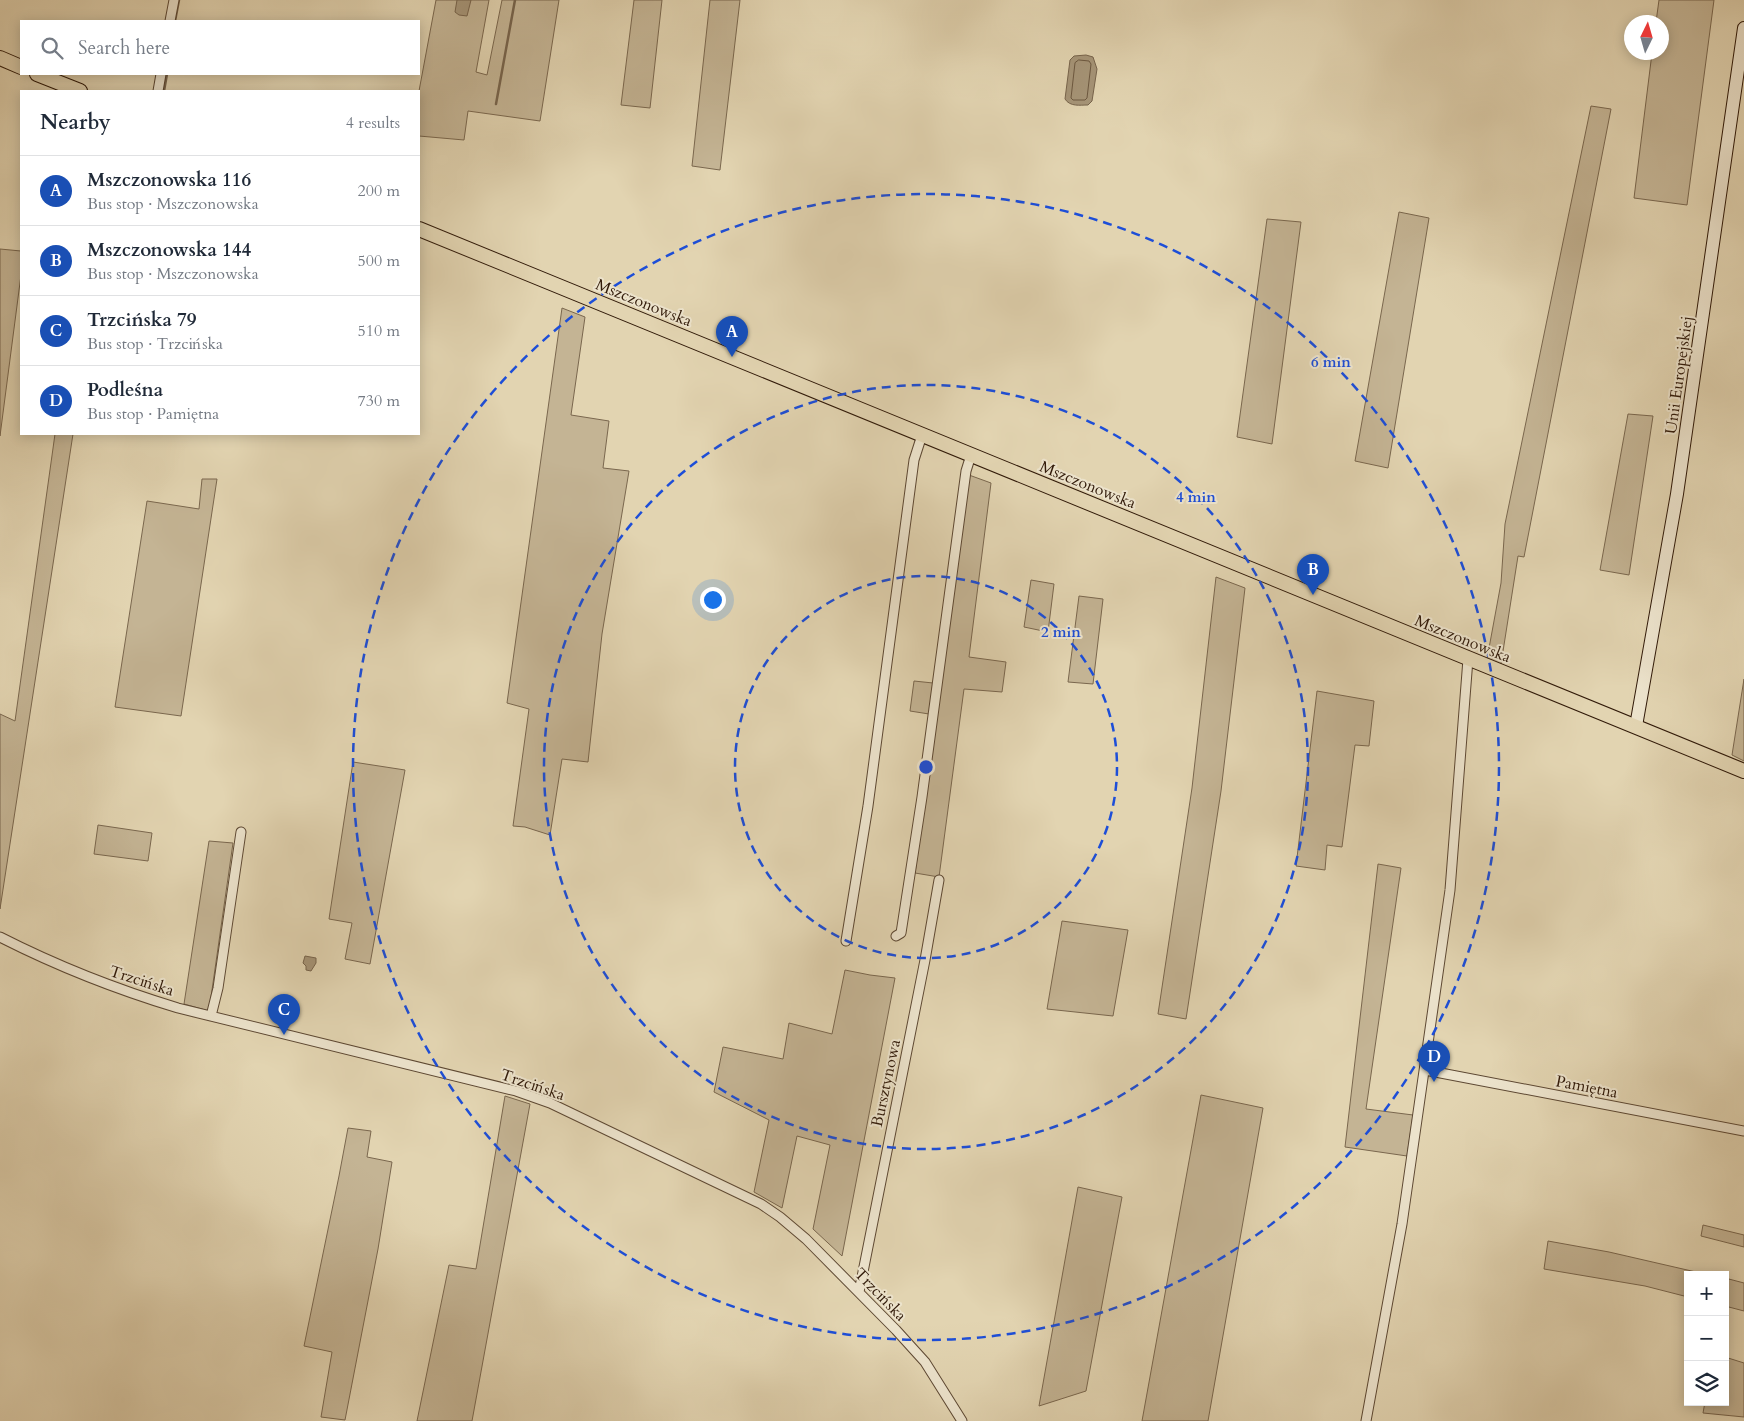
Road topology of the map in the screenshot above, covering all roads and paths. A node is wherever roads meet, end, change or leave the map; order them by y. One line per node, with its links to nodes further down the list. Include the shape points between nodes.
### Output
1 (174, 0): 2 (street)
2 (170, 20)
3 (1744, 28): 14 (main road, Unii Europejskiej, via 1677,494)
4 (0, 58): 5 (main road)
5 (20, 67)
6 (40, 75): 8 (main road)
7 (161, 75): 9 (street)
8 (77, 90)
9 (158, 90)
10 (420, 229): 11 (main road, Mszczonowska)
11 (922, 435): 12 (main road, Mszczonowska); 20 (street, via 914,460 868,806)
12 (971, 455): 13 (main road, Mszczonowska); 18 (street, via 966,471 904,915 901,933)
13 (1468, 659): 14 (main road, Mszczonowska); 22 (street, via 1450,890)
14 (1636, 726): 15 (main road, Mszczonowska)
15 (1744, 772)
16 (242, 832): 21 (street)
17 (939, 880): 24 (street, Bursztynowa)
18 (896, 936)
19 (0, 938): 21 (street, Trzcińska, via 128,993)
20 (846, 941)
21 (211, 1016): 24 (street, Trzcińska, via 516,1091 550,1103 760,1204 806,1239)
22 (1425, 1070): 23 (street, Pamiętna); 26 (street, via 1402,1224)
23 (1744, 1132)
24 (859, 1292): 25 (street, Trzcińska, via 924,1362)
25 (962, 1421)
26 (1366, 1421)

